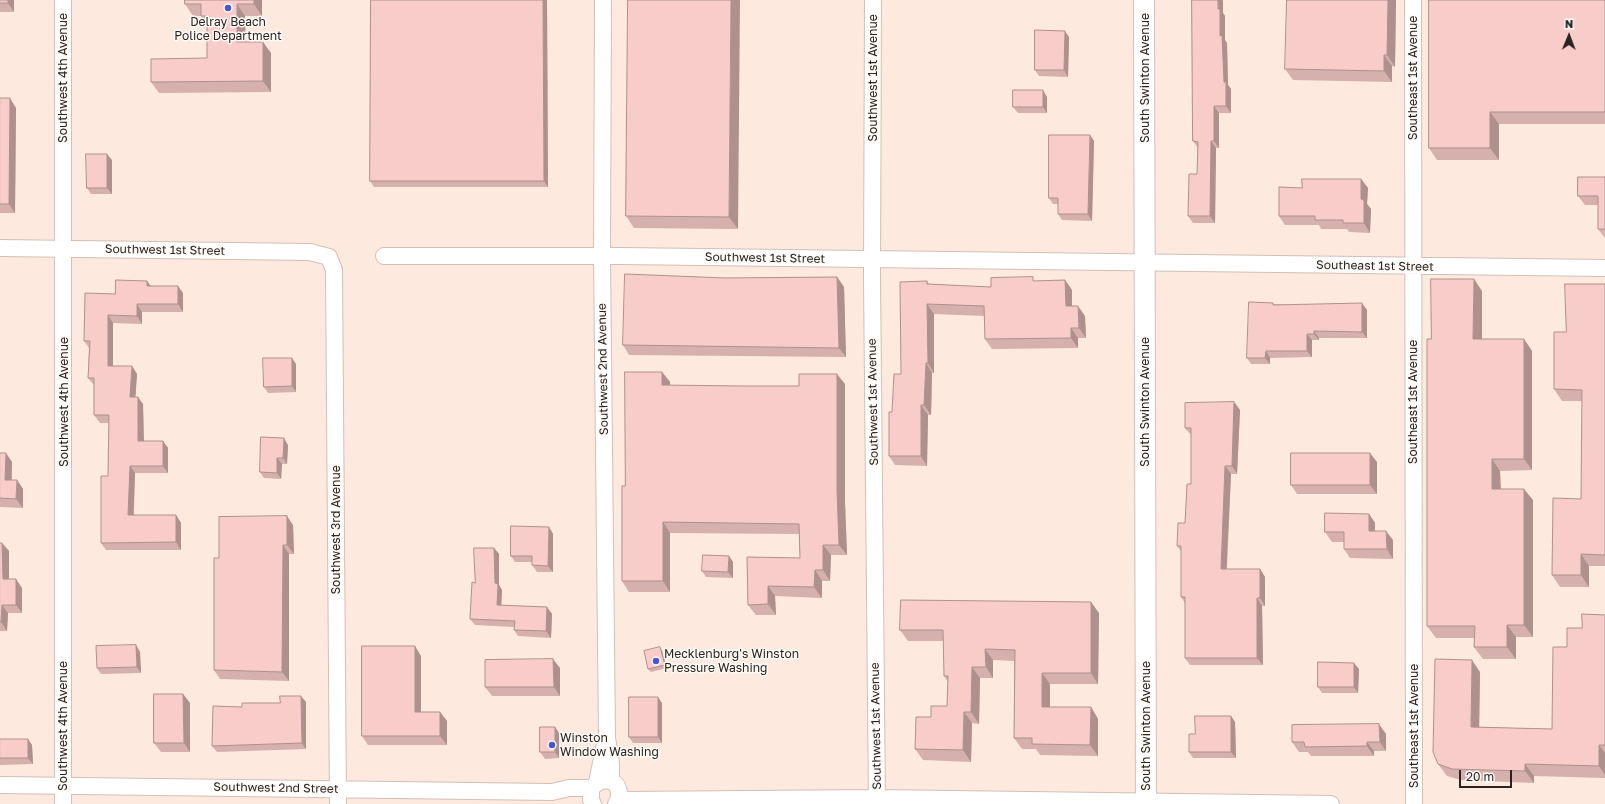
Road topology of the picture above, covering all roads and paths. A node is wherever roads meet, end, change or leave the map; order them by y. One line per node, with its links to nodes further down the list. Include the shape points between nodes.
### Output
1 (63, 0): 7 (street, Southwest 4th Avenue)
2 (603, 0): 10 (street, Southwest 2nd Avenue)
3 (873, 0): 11 (street, Southwest 1st Avenue)
4 (1144, 0): 12 (street, South Swinton Avenue)
5 (1413, 0): 13 (street, Southeast 1st Avenue)
6 (0, 248): 7 (street, Southwest 1st Street)
7 (64, 249): 8 (street, Southwest 1st Street, via 310,252); 16 (street, Southwest 4th Avenue)
8 (329, 256): 18 (street, Southwest 3rd Avenue, via 334,270)
9 (384, 256): 10 (street, Southwest 1st Street)
10 (602, 256): 11 (street, Southwest 1st Street); 17 (street, Southwest 2nd Avenue, via 607,738 599,767)
11 (872, 259): 12 (street, Southwest 1st Street); 19 (street, Southwest 1st Avenue)
12 (1145, 262): 13 (street, Southeast 1st Street); 20 (street, South Swinton Avenue)
13 (1412, 266): 14 (street, Southeast 1st Street); 23 (street, Southeast 1st Avenue)
14 (1605, 268)
15 (0, 785): 16 (street, Southwest 2nd Street)
16 (62, 786): 18 (street, Southwest 2nd Street); 21 (street, Southwest 4th Avenue)
17 (605, 794): 18 (street, Southwest 2nd Street, via 569,788 552,792); 19 (street, Southwest 2nd Street, via 648,790 664,800)
18 (338, 796)
19 (877, 801): 20 (street, Southwest 2nd Street)
20 (1146, 803): 22 (street, Southwest 2nd Street)
21 (63, 804)
22 (1331, 804)
23 (1414, 804)

